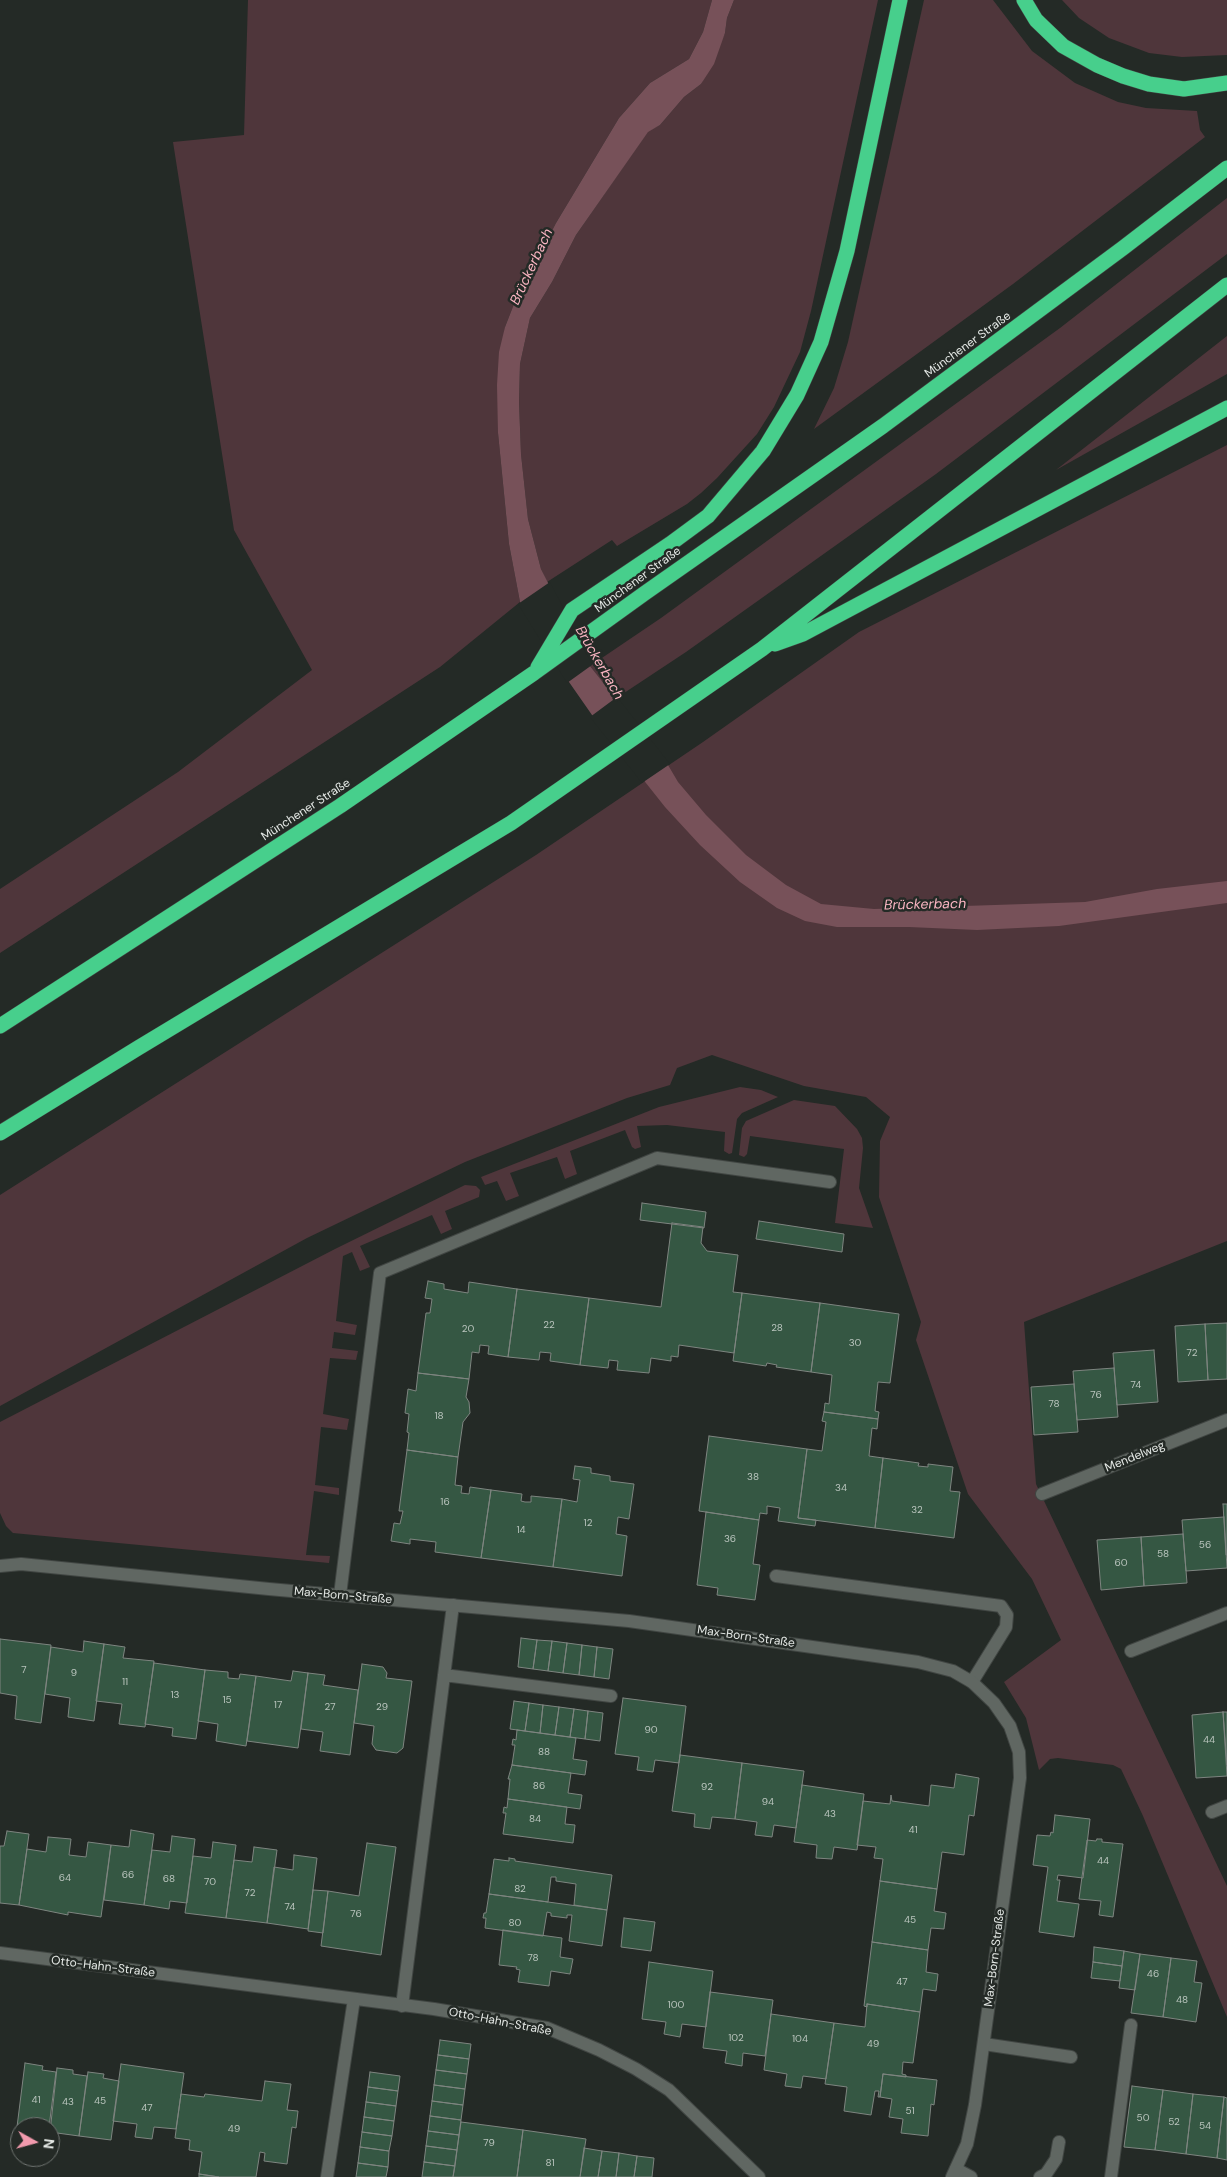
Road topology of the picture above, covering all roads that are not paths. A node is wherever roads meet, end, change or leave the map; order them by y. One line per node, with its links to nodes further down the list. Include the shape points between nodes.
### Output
1 (900, 0): 8 (highway, via 848,251 821,342 797,395 763,451 708,516 572,610)
2 (1024, 0): 3 (highway, via 1036,20 1063,46 1123,76 1184,89)
3 (1227, 83)
4 (1227, 168): 8 (highway, Münchener Straße, via 883,426)
5 (1227, 285): 7 (highway)
6 (1227, 408): 7 (highway, via 803,634)
7 (762, 648): 10 (highway, via 511,823)
8 (534, 673): 9 (highway, Münchener Straße, via 340,806)
9 (0, 1026)
10 (0, 1133)
11 (830, 1182): 16 (street, via 657,1158 380,1273)
12 (1227, 1420): 13 (street, Mendelweg)
13 (1042, 1494)
14 (0, 1566): 16 (street, Max-Born-Straße, via 21,1564)
15 (776, 1576): 21 (street, via 1001,1606 1007,1615 1006,1627)
16 (340, 1596): 17 (street, Max-Born-Straße)
17 (453, 1605): 20 (street); 21 (street, Max-Born-Straße, via 630,1621 918,1662 953,1672)
18 (1227, 1613): 19 (street)
19 (1131, 1651)
20 (444, 1675): 22 (street); 27 (street)
21 (972, 1682): 29 (street, Max-Born-Straße, via 994,1703 1010,1726 1019,1752 1020,1778)
22 (611, 1696)
23 (1227, 1806): 24 (street)
24 (1212, 1812)
25 (0, 1953): 26 (street, Otto-Hahn-Straße)
26 (354, 1999): 27 (street, Otto-Hahn-Straße); 33 (street)
27 (402, 2006): 34 (street, Otto-Hahn-Straße, via 547,2028 599,2050 669,2090)
28 (1131, 2025): 37 (street)
29 (984, 2044): 30 (street); 32 (street, Max-Born-Straße, via 967,2144)
30 (1071, 2057)
31 (1060, 2142): 36 (street, via 1056,2159)
32 (954, 2173): 35 (street)
33 (327, 2177)
34 (758, 2177)
35 (971, 2177)
36 (1040, 2177)
37 (1110, 2177)

